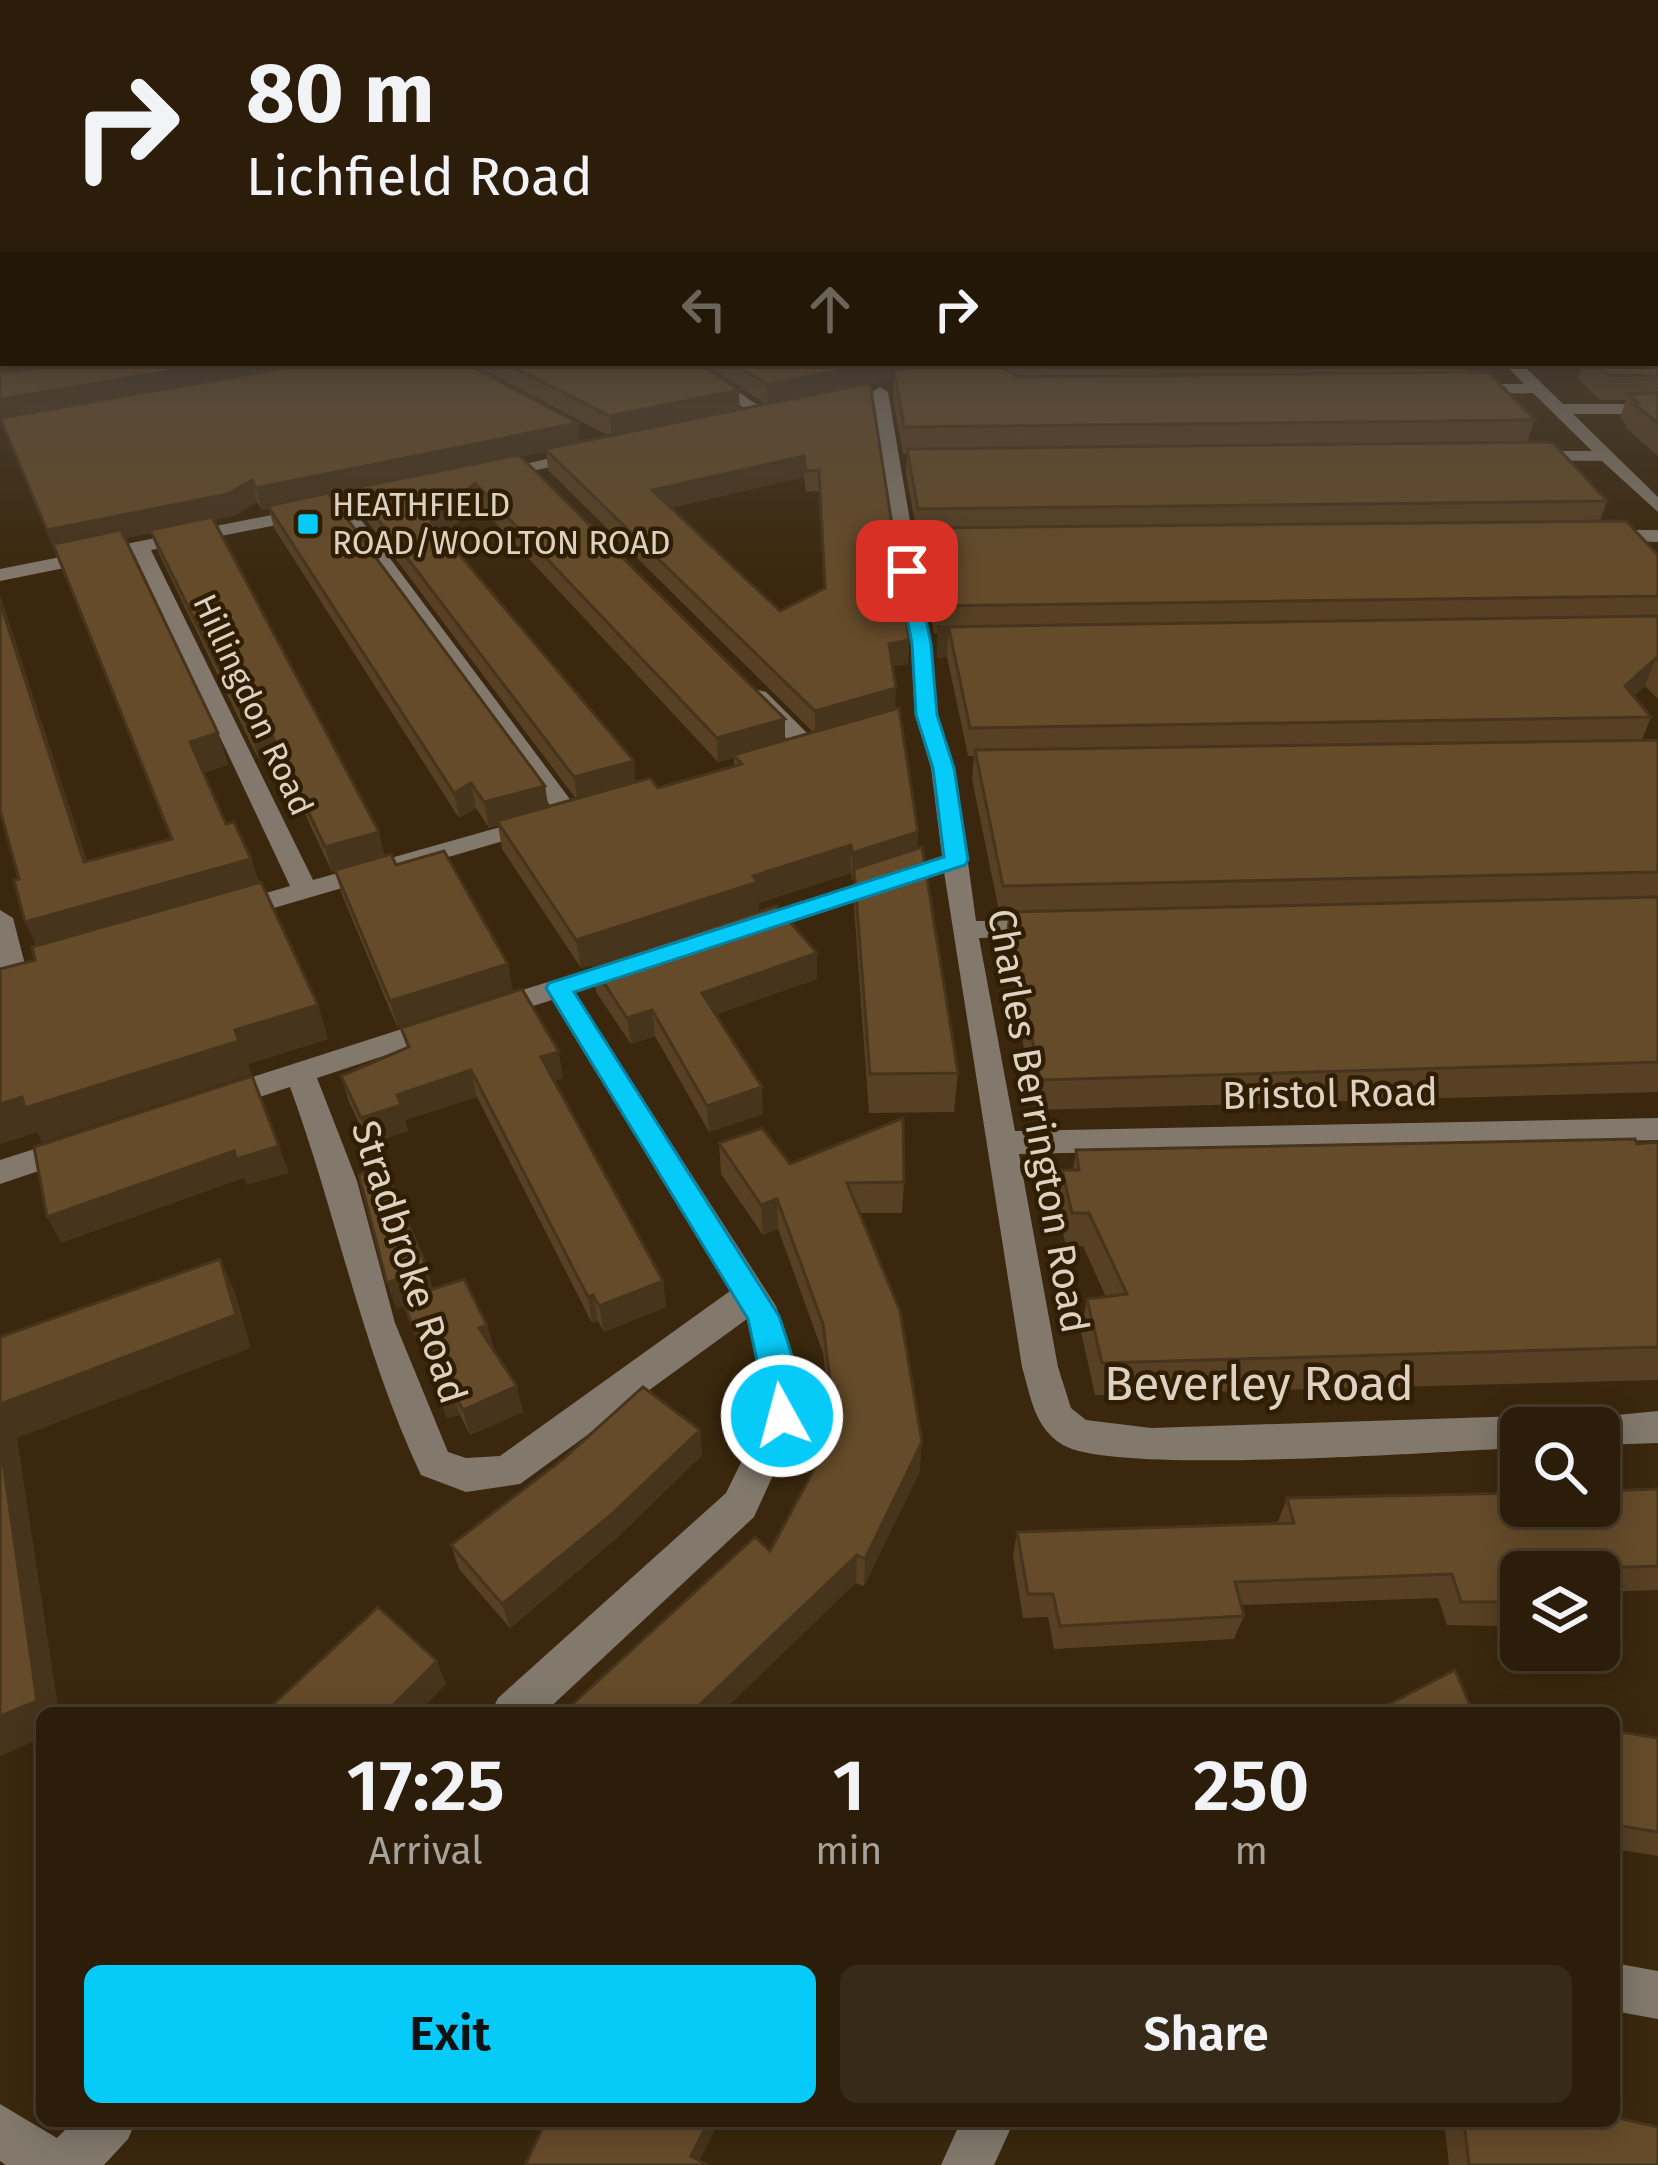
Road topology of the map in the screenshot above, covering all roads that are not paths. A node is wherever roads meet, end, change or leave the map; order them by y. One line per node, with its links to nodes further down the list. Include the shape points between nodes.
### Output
1 (708, 378): 9 (street)
2 (1528, 378): 3 (street)
3 (1538, 388): 4 (street); 7 (street)
4 (1438, 389)
5 (879, 392): 24 (street, Charles Berrington Road, via 932,644 917,717 954,768)
6 (1658, 409): 7 (street)
7 (1560, 410): 13 (street)
8 (789, 411): 9 (street)
9 (766, 416): 10 (street)
10 (744, 421)
11 (611, 449): 14 (street, via 536,474)
12 (1510, 456): 13 (street)
13 (1604, 456): 17 (street)
14 (482, 476)
15 (412, 492): 16 (street)
16 (342, 507): 20 (street); 25 (street, via 580,811)
17 (1658, 508)
18 (1584, 536): 19 (street)
19 (1658, 536)
20 (140, 548): 21 (street); 25 (street, Hillingdon Road)
21 (0, 575)
22 (742, 680): 23 (street)
23 (808, 748)
24 (956, 860): 29 (street, Charles Berrington Road); 30 (street)
25 (304, 890): 26 (street)
26 (215, 916)
27 (0, 918): 32 (street)
28 (1072, 927): 29 (street)
29 (964, 930): 38 (street, Charles Berrington Road)
30 (715, 938)
31 (670, 953): 33 (street)
32 (17, 975)
33 (558, 988): 34 (street); 40 (street)
34 (300, 1072): 35 (street); 40 (street, Stradbroke Road, via 341,1181 378,1323 434,1463 466,1475 507,1472)
35 (193, 1108)
36 (1658, 1129): 38 (street, Bristol Road)
37 (107, 1136): 39 (street)
38 (1004, 1143): 41 (street, Charles Berrington Road)
39 (0, 1172)
40 (750, 1295): 45 (street, via 778,1364 782,1416 740,1504)
41 (1040, 1367): 44 (street, Beverley Road, via 1055,1417 1078,1435 1151,1444)
42 (1658, 1427): 43 (street)
43 (1620, 1428)
44 (1500, 1433)
45 (520, 1707)
46 (1620, 1988): 47 (street)
47 (1658, 1995)
48 (104, 2127): 52 (street)
49 (985, 2127): 53 (street)
50 (0, 2130): 51 (street)
51 (51, 2165)
52 (68, 2165)
53 (967, 2165)

